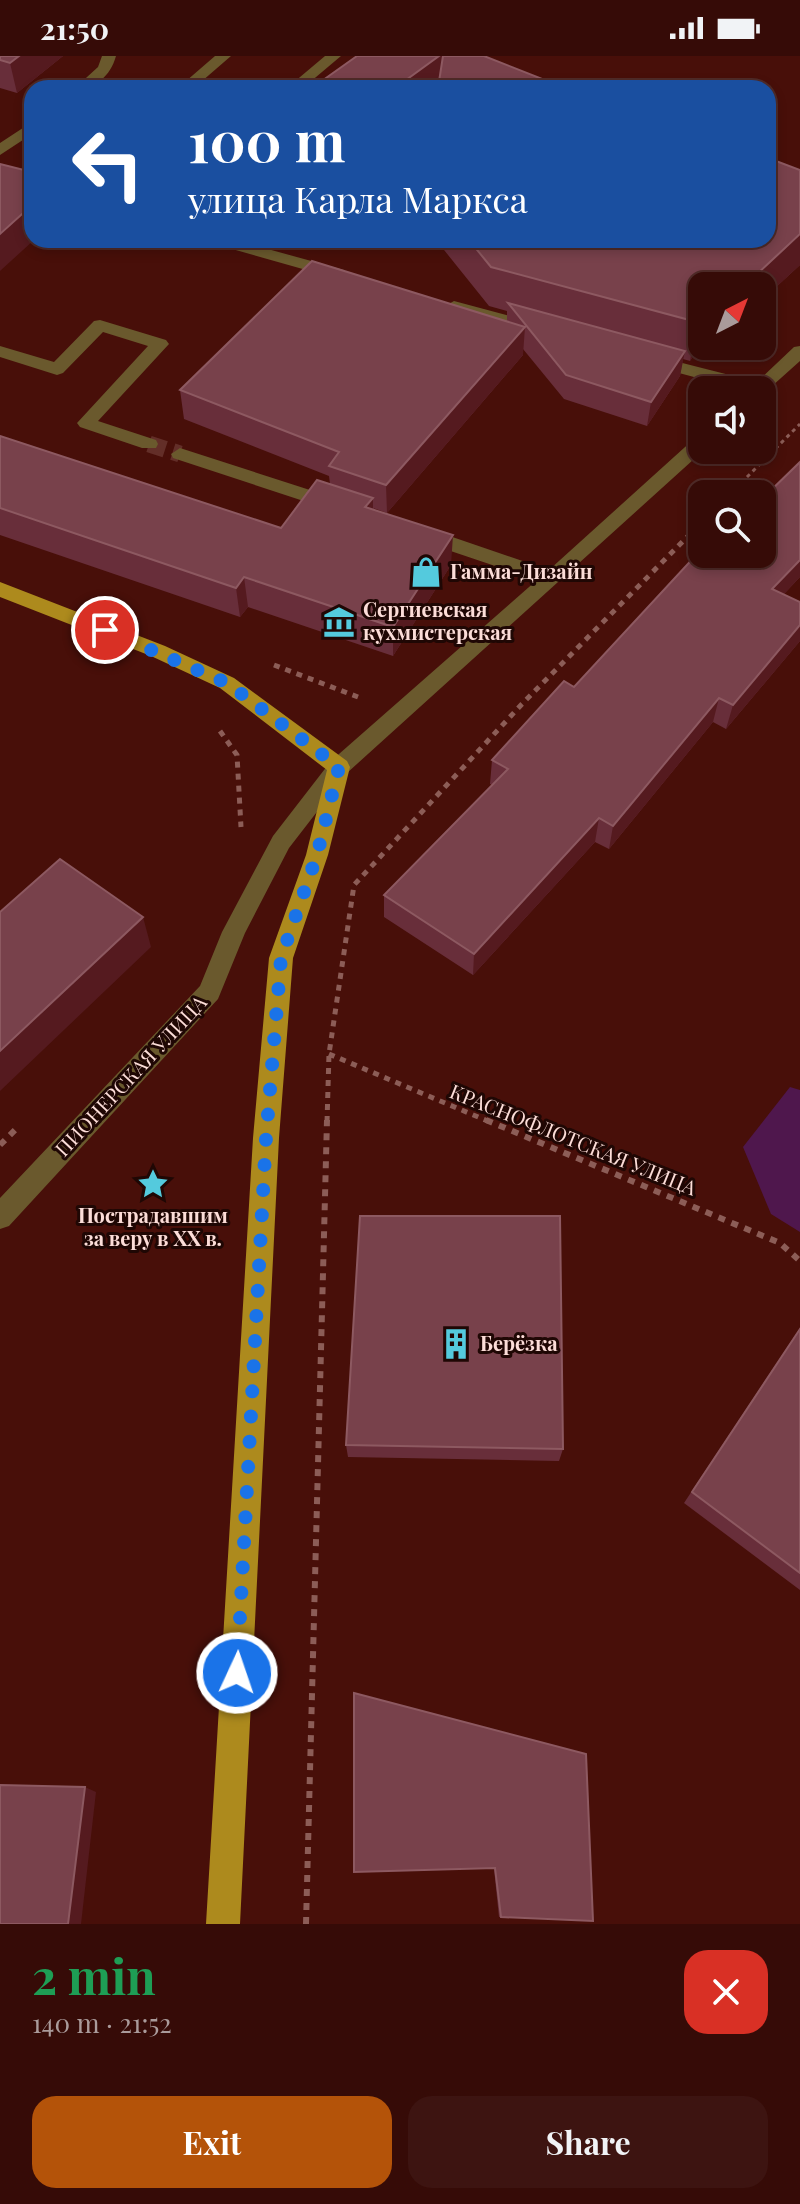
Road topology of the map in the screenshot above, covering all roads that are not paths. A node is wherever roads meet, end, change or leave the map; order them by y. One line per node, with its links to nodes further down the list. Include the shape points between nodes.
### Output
1 (109, 56): 4 (street, via 105,69)
2 (224, 56): 5 (street)
3 (334, 56): 6 (street)
4 (92, 80)
5 (195, 80)
6 (304, 80)
7 (24, 133): 8 (street)
8 (0, 150)
9 (246, 248): 10 (street)
10 (348, 276)
11 (439, 302): 12 (street)
12 (561, 335)
13 (0, 351): 18 (street, via 57,369 100,325 160,344 86,423)
14 (800, 351): 17 (street)
15 (637, 357): 16 (street)
16 (708, 376)
17 (774, 376)
18 (149, 444)
19 (180, 454): 21 (street)
20 (688, 455): 23 (street, ПИОНЕРСКАЯ УЛИЦА)
21 (358, 513)
22 (402, 528): 23 (street)
23 (552, 578): 25 (street, ПИОНЕРСКАЯ УЛИЦА)
24 (0, 589): 25 (main road, via 227,683)
25 (339, 767): 26 (street, ПИОНЕРСКАЯ УЛИЦА, via 281,842 210,992); 27 (main road, via 317,855 281,958 265,1154)
26 (0, 1217)
27 (223, 1924)

